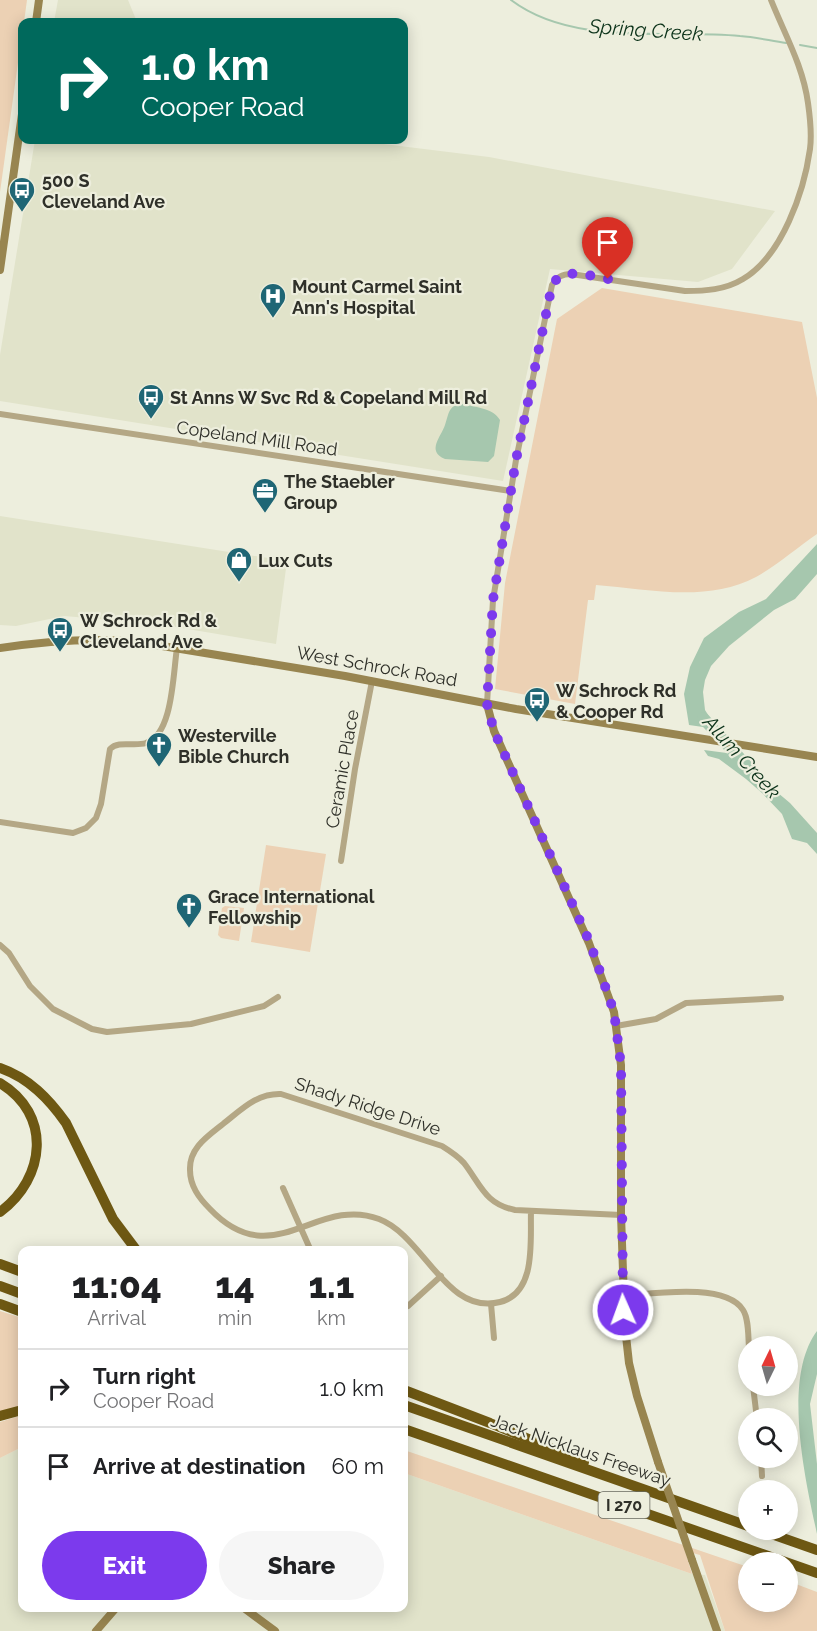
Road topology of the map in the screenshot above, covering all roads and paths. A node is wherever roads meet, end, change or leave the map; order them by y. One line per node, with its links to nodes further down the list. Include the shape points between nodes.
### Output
1 (39, 0): 3 (street)
2 (771, 0): 7 (street, via 804,80 810,130 802,186 779,240 756,270 723,288 685,291 571,274 556,278)
3 (37, 18)
4 (18, 142): 5 (street)
5 (0, 270)
6 (0, 414): 7 (street, Copeland Mill Road)
7 (511, 491): 11 (street, via 493,600)
8 (0, 648): 9 (street, West Schrock Road, via 112,639)
9 (177, 648): 10 (street, West Schrock Road); 13 (street, via 167,717 161,732 149,742 119,744 110,749 101,804 96,818 86,828 73,833)
10 (372, 681): 11 (street, West Schrock Road); 14 (street, Ceramic Place)
11 (487, 704): 12 (street, West Schrock Road); 18 (street, via 494,731 598,963)
12 (817, 758)
13 (0, 822)
14 (341, 861)
15 (0, 945): 16 (street, via 30,986 53,1008 92,1029 107,1032 191,1024 264,1006)
16 (278, 997)
17 (781, 998): 18 (street, via 686,1003 656,1019)
18 (616, 1026): 24 (street, via 621,1065)
19 (0, 1068): 26 (highway, via 34,1087 56,1109 114,1219)
20 (0, 1083): 23 (highway, via 29,1110 36,1144 31,1176 23,1191)
21 (284, 1188): 25 (street)
22 (531, 1211): 24 (street, Shady Ridge Drive); 25 (street, Shady Ridge Drive, via 498,1205 485,1194 463,1161 442,1146 291,1096 271,1093 258,1097 203,1140 191,1158 190,1180 202,1202 231,1226 252,1234 274,1236); 35 (street, via 524,1283 506,1301)
23 (0, 1212)
24 (621, 1215): 33 (street)
25 (301, 1228): 27 (street); 30 (street, via 342,1214 377,1218 398,1229)
26 (133, 1246)
27 (309, 1246)
28 (0, 1264): 29 (highway)
29 (18, 1271)
30 (441, 1276): 35 (street, via 460,1296 475,1303); 36 (street)
31 (0, 1286): 32 (highway)
32 (18, 1293)
33 (622, 1296): 38 (street, via 683,1291 735,1301 745,1312); 58 (street, bridge, via 629,1363 645,1424)
34 (0, 1304): 37 (highway)
35 (491, 1304): 39 (street)
36 (408, 1306)
37 (18, 1311)
38 (748, 1336)
39 (494, 1338)
40 (408, 1392): 49 (highway)
41 (408, 1406): 49 (highway, Jack Nicklaus Freeway / I 270)
42 (18, 1411): 43 (highway)
43 (0, 1416)
44 (408, 1430): 46 (highway, Jack Nicklaus Freeway / I 270)
45 (408, 1437): 46 (highway)
46 (506, 1464): 53 (highway, Jack Nicklaus Freeway / I 270)
47 (762, 1468): 48 (street)
48 (762, 1476)
49 (636, 1486): 50 (highway, Jack Nicklaus Freeway / I 270)
50 (738, 1522)
51 (789, 1540): 52 (highway)
52 (817, 1550)
53 (817, 1573)
54 (113, 1612): 56 (street)
55 (250, 1612): 57 (street)
56 (96, 1631)
57 (276, 1631)
58 (717, 1631)

